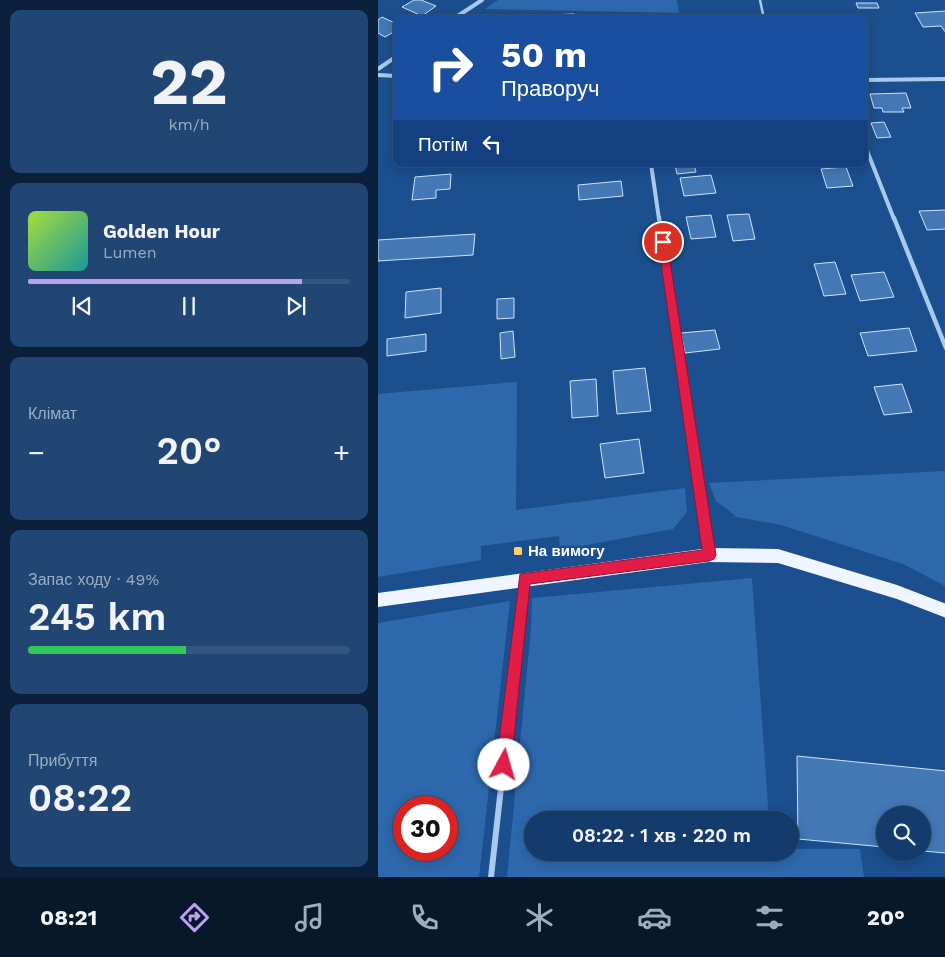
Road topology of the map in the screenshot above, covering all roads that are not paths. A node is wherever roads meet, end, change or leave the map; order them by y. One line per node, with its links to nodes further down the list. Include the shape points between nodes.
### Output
1 (482, 0): 3 (street)
2 (760, 0): 4 (lane)
3 (460, 15)
4 (763, 15)
5 (393, 59): 6 (street)
6 (378, 69)
7 (378, 76): 8 (street)
8 (393, 76)
9 (946, 79): 10 (street)
10 (868, 80)
11 (868, 153): 13 (street)
12 (651, 167): 14 (street)
13 (946, 348)
14 (709, 555): 15 (main road); 17 (main road, via 778,556)
15 (524, 578): 16 (main road); 18 (street)
16 (378, 600)
17 (946, 610)
18 (491, 877)

